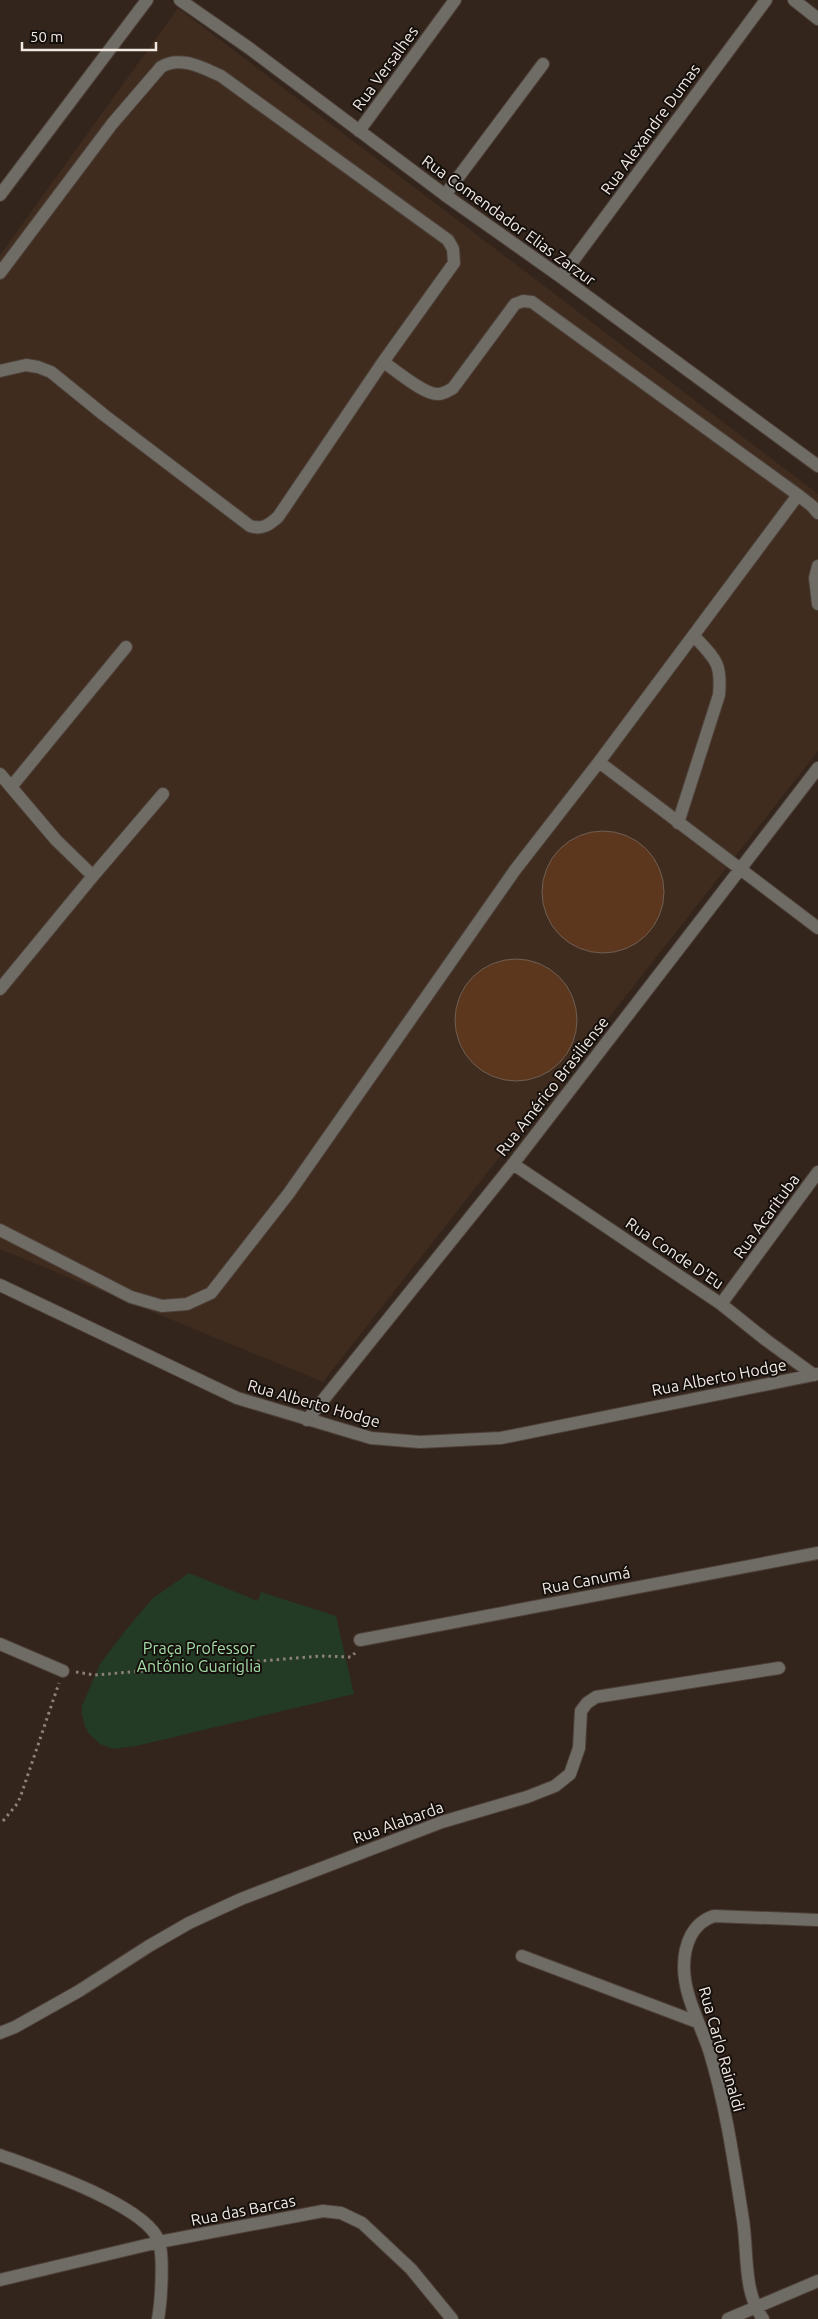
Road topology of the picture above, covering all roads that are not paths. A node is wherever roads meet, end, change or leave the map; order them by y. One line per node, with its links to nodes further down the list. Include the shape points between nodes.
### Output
1 (147, 0): 9 (street)
2 (180, 0): 8 (street, Rua Comendador Elias Zarzur)
3 (455, 0): 8 (street, Rua Versalhes)
4 (766, 0): 12 (street, Rua Alexandre Dumas)
5 (794, 0): 6 (street)
6 (818, 19)
7 (543, 64): 10 (street)
8 (359, 132): 10 (street, Rua Comendador Elias Zarzur)
9 (0, 195)
10 (445, 195): 12 (street, Rua Comendador Elias Zarzur)
11 (0, 273): 13 (street, via 112,124 161,67 168,63 194,64 221,76 448,240 453,249 454,263)
12 (561, 277): 15 (street, Rua Comendador Elias Zarzur)
13 (383, 362): 14 (street, via 278,516 270,524 256,528 52,372 26,365); 16 (street, via 428,392 445,393 453,388 516,304 532,302)
14 (0, 371)
15 (818, 466)
16 (798, 495): 17 (street); 20 (street)
17 (818, 513)
18 (818, 566): 19 (street, via 815,578)
19 (818, 604)
20 (694, 636): 22 (street); 27 (street, via 714,659 721,674 718,695)
21 (126, 647): 25 (street)
22 (599, 762): 27 (street); 34 (street, via 515,870 289,1193 211,1293 187,1304 162,1306 130,1297)
23 (818, 768): 28 (street, Rua Américo Brasiliense)
24 (0, 774): 25 (street)
25 (11, 787): 29 (street, via 56,840)
26 (163, 794): 29 (street)
27 (678, 823): 28 (street)
28 (740, 870): 30 (street); 32 (street, Rua Américo Brasiliense)
29 (93, 876): 31 (street)
30 (818, 928)
31 (0, 989)
32 (513, 1164): 36 (street, Rua Conde D'Eu); 38 (street, Rua Américo Brasiliense)
33 (818, 1172): 36 (street, Rua Acarituba)
34 (0, 1230)
35 (0, 1285): 38 (street, Rua Alberto Hodge, via 237,1398)
36 (721, 1304): 37 (street, Rua Conde D'Eu)
37 (816, 1374): 38 (street, Rua Alberto Hodge, via 501,1438 420,1442 371,1438)
38 (307, 1420)
39 (818, 1553): 40 (street, Rua Canumá)
40 (360, 1640)
41 (0, 1644): 43 (street)
42 (779, 1668): 47 (street, Rua Alabarda, via 596,1697 581,1711 580,1748 576,1761 570,1774 555,1786 442,1822 240,1899 148,1946 79,1992)
43 (63, 1670)
44 (818, 1920): 46 (street, Rua Carlo Rainaldi, via 726,1915 703,1919 686,1946 684,1967 686,1987)
45 (522, 1956): 46 (street)
46 (698, 2022): 52 (street, Rua Carlo Rainaldi, via 727,2126)
47 (0, 2032)
48 (0, 2155): 49 (street, via 133,2212)
49 (160, 2242): 50 (street, Rua das Barcas); 53 (street); 54 (street, Rua das Barcas, via 323,2211 341,2213 362,2223 411,2269)
50 (0, 2280)
51 (818, 2280): 52 (street)
52 (755, 2307): 55 (street); 56 (street)
53 (158, 2319)
54 (452, 2319)
55 (728, 2319)
56 (763, 2319)

